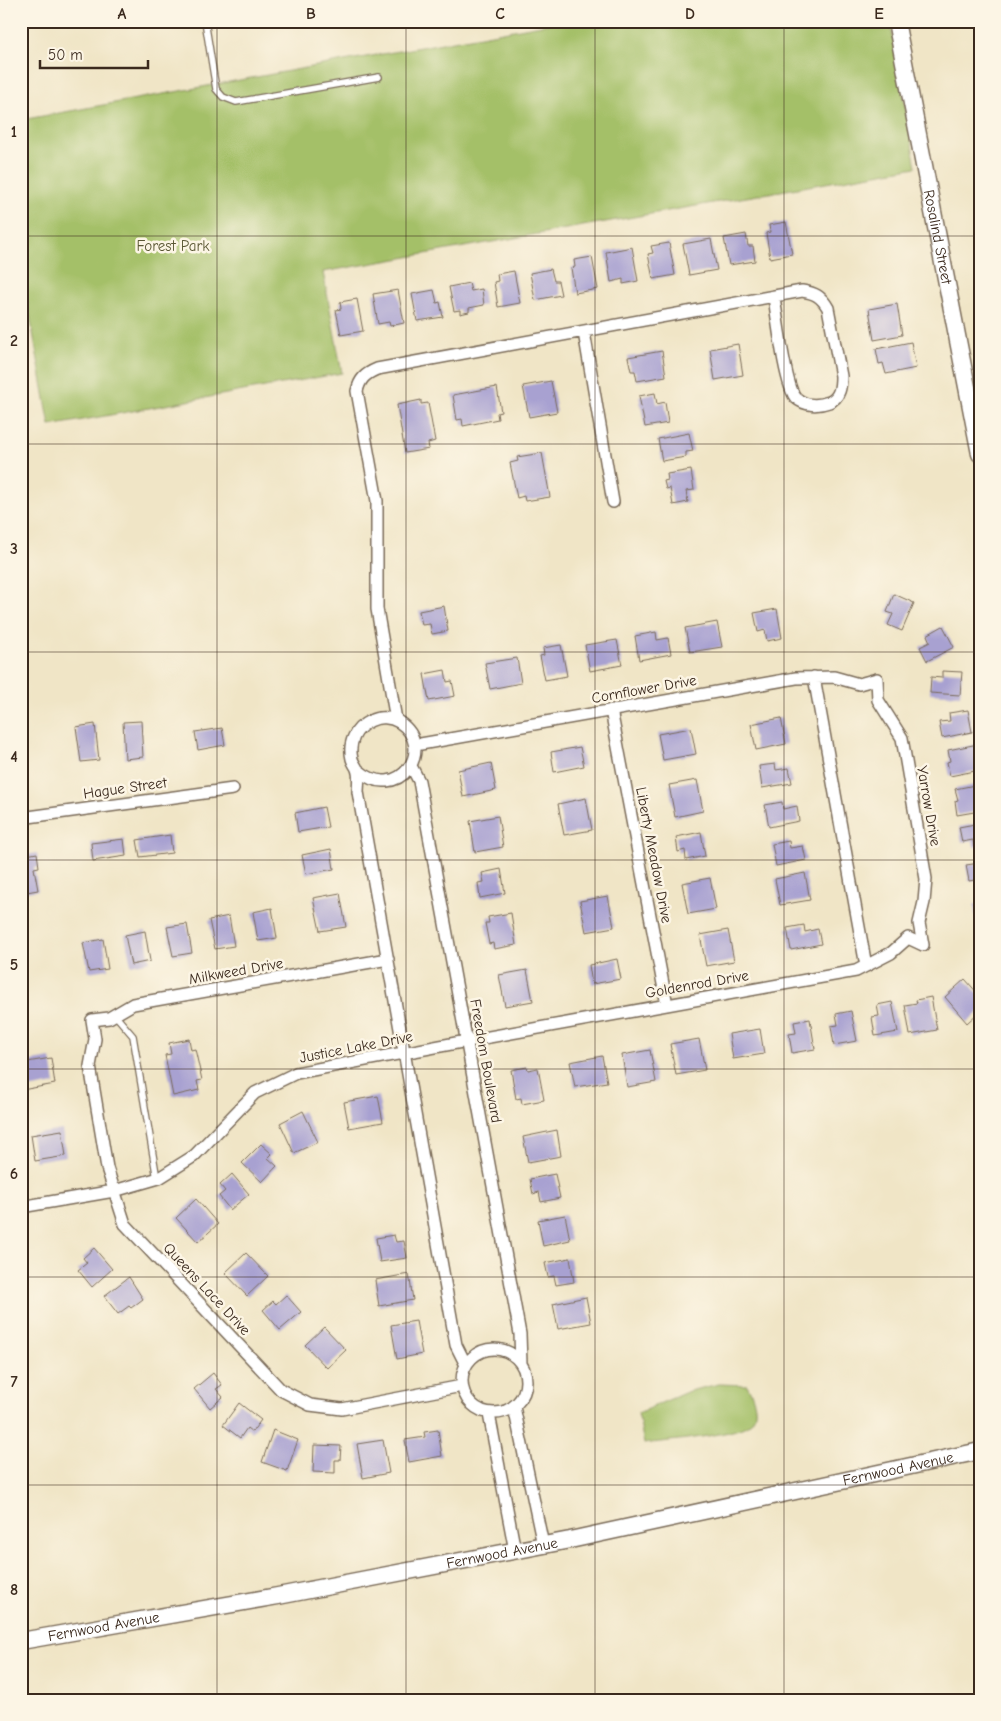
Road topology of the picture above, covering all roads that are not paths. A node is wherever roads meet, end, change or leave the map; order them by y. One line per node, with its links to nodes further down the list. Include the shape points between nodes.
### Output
1 (205, 21): 3 (lane, via 216,89 223,97 236,102)
2 (896, 21): 6 (street, Rosalind Street)
3 (380, 77)
4 (774, 297): 4 (street, via 802,291 823,299 828,308 841,376 838,395 832,400 814,405 795,397 789,383); 5 (street)
5 (584, 332): 7 (street); 11 (street, via 377,369 363,377 359,384 357,391 377,501 377,609)
6 (980, 454)
7 (613, 502)
8 (814, 677): 9 (street, Cornflower Drive, via 834,677 859,684); 10 (street, Cornflower Drive); 19 (street)
9 (877, 679): 17 (street, Yarrow Drive, via 878,700 902,738 907,766 926,879 919,923)
10 (611, 710): 12 (street, Cornflower Drive); 20 (street, Liberty Meadow Drive)
11 (396, 720): 12 (street, via 412,735); 14 (street, via 375,718 357,730 351,751)
12 (415, 745): 13 (street)
13 (411, 766): 14 (street, via 396,780 386,782 366,777); 23 (street, Freedom Boulevard, via 419,781)
14 (358, 770): 18 (street, via 358,792)
15 (233, 789): 16 (street, Hague Street)
16 (21, 818)
17 (923, 945): 19 (street, Goldenrod Drive, via 908,938)
18 (388, 959): 21 (street, Milkweed Drive, via 133,1004); 24 (street)
19 (866, 966): 20 (street, Goldenrod Drive, via 856,971)
20 (667, 1005): 23 (street, Goldenrod Drive)
21 (115, 1014): 22 (street, Milkweed Drive); 25 (lane, via 133,1036)
22 (92, 1020): 26 (street, Queens Lace Drive, via 95,1039 90,1066 107,1168)
23 (467, 1040): 24 (street, Justice Lake Drive); 29 (street, Freedom Boulevard, via 520,1334)
24 (405, 1053): 25 (street, Justice Lake Drive, via 296,1073 255,1093 194,1156); 28 (street, via 456,1345)
25 (157, 1179): 26 (street, Justice Lake Drive)
26 (114, 1191): 27 (street, Justice Lake Drive); 30 (street, Queens Lace Drive, via 126,1224 281,1390 310,1405 342,1409)
27 (21, 1207)
28 (466, 1364): 29 (street, via 473,1356 493,1349 504,1350); 30 (street)
29 (521, 1364): 31 (street, via 526,1384 524,1394)
30 (462, 1386): 32 (street, via 471,1404)
31 (514, 1407): 32 (street, via 500,1414); 34 (street)
32 (489, 1414): 35 (street)
33 (980, 1450): 34 (street, Fernwood Avenue)
34 (543, 1545): 35 (street, Fernwood Avenue)
35 (515, 1551): 36 (street, Fernwood Avenue)
36 (21, 1640)

